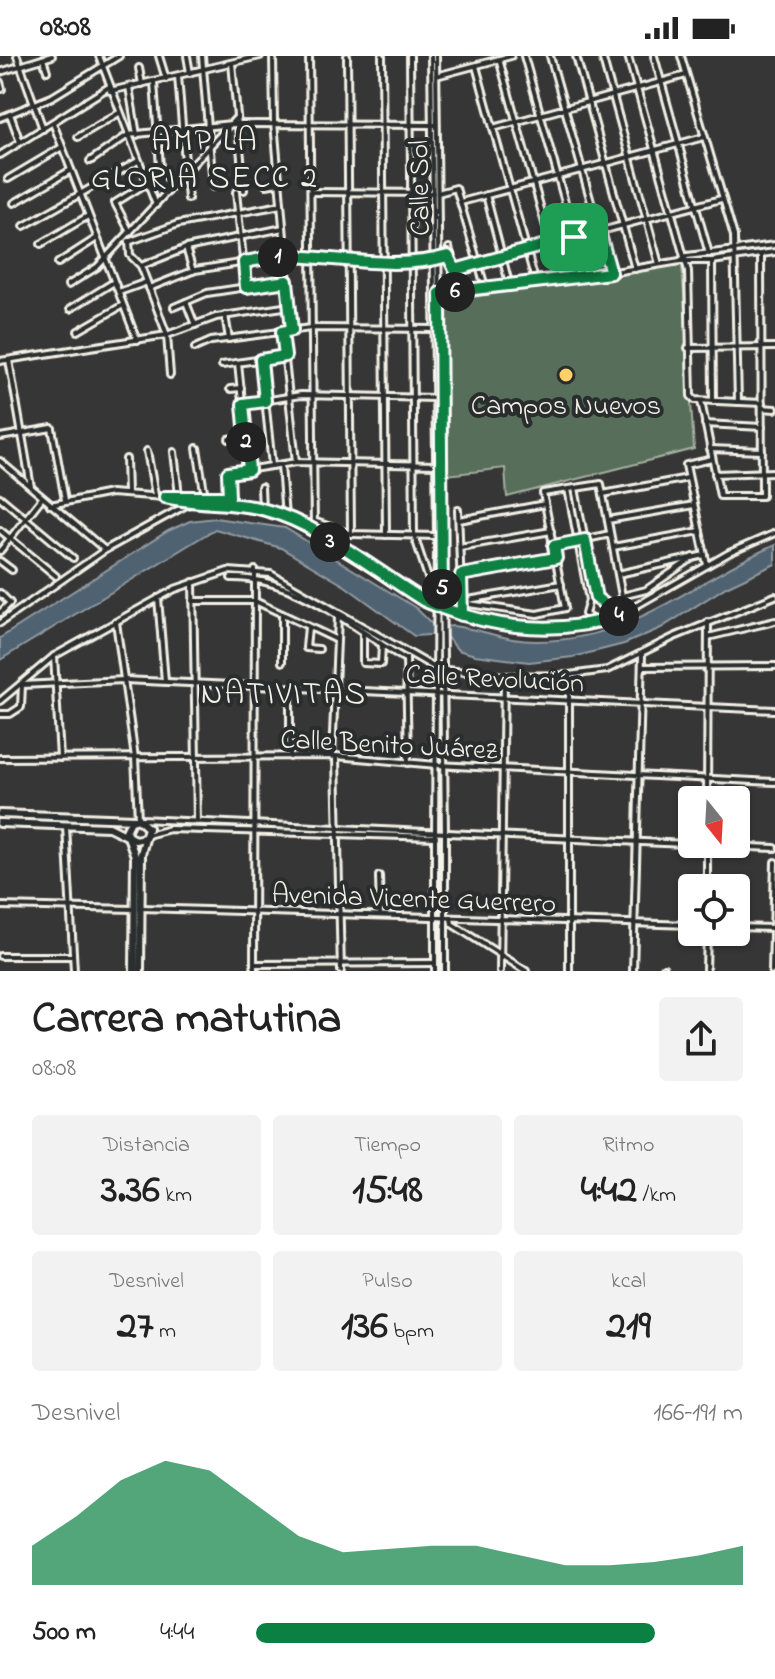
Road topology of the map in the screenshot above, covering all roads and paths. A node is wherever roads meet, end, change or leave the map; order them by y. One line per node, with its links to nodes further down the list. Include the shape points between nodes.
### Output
1 (17, 56): 26 (street)
2 (52, 56): 23 (street)
3 (99, 56): 28 (street)
4 (119, 56): 28 (street)
5 (159, 56): 37 (street)
6 (187, 56): 33 (street)
7 (202, 56): 31 (street)
8 (258, 56): 25 (street)
9 (273, 56): 55 (street)
10 (309, 56): 58 (street)
11 (347, 56): 59 (street)
12 (382, 56): 62 (street)
13 (410, 56): 63 (street)
14 (433, 56): 36 (street, Calle Sol); 64 (street, Calle Sol)
15 (511, 56): 24 (street)
16 (524, 56): 52 (street)
17 (550, 56): 49 (street)
18 (576, 56): 47 (street)
19 (602, 56): 46 (street)
20 (628, 56): 43 (street)
21 (654, 56): 38 (street)
22 (681, 56): 34 (street)
23 (43, 59): 26 (street); 30 (street)
24 (499, 59): 27 (street); 56 (street)
25 (232, 63): 31 (street); 53 (street)
26 (20, 65): 32 (street); 48 (street)
27 (476, 66): 36 (street); 66 (street)
28 (103, 68): 45 (street); 48 (street)
29 (139, 68): 41 (street)
30 (47, 71)
31 (202, 71): 33 (street); 65 (street)
32 (0, 72)
33 (190, 74): 35 (street)
34 (686, 75): 38 (street); 73 (street)
35 (178, 76): 37 (street); 68 (street)
36 (436, 76): 64 (street, Calle Sol)
37 (166, 79): 40 (street)
38 (661, 81): 43 (street); 75 (street)
39 (0, 82): 44 (street)
40 (154, 82): 41 (street); 69 (street)
41 (142, 84): 42 (street)
42 (129, 87): 45 (street); 71 (street)
43 (637, 88): 46 (street); 78 (street)
44 (2, 89)
45 (110, 89): 50 (street); 57 (street)
46 (613, 95): 47 (street); 80 (street)
47 (588, 102): 49 (street); 83 (street)
48 (35, 105): 51 (street); 67 (street)
49 (565, 108): 52 (street); 84 (street)
50 (119, 113): 70 (street); 72 (street)
51 (10, 114): 54 (street); 74 (street)
52 (541, 115): 56 (street); 87 (street)
53 (237, 117): 60 (street); 61 (street)
54 (0, 118)
55 (274, 122): 58 (street); 61 (street); 91 (street)
56 (516, 122): 66 (street); 89 (street)
57 (53, 123): 67 (street); 76 (street)
58 (310, 123): 59 (street); 98 (street)
59 (347, 123): 62 (street); 99 (street)
60 (231, 124): 61 (street); 65 (street); 77 (street)
61 (238, 124): 95 (street)
62 (383, 124): 63 (street); 101 (street)
63 (410, 124): 64 (street); 102 (street)
64 (435, 125): 103 (street, Calle Sol)
65 (207, 127): 68 (street); 77 (street)
66 (493, 128): 94 (street)
67 (43, 129): 74 (street)
68 (182, 130): 69 (street); 86 (street)
69 (157, 132): 71 (street); 96 (street, via 161,181)
70 (128, 135): 71 (street); 81 (street); 82 (street)
71 (137, 135)
72 (78, 137)
73 (704, 137): 75 (street); 106 (street)
74 (20, 143): 79 (street)
75 (678, 143): 78 (street); 109 (street)
76 (62, 147): 85 (street); 88 (street)
77 (209, 148): 86 (street); 93 (street)
78 (654, 149): 80 (street); 112 (street)
79 (0, 155)
80 (630, 156): 83 (street); 115 (street)
81 (90, 161)
82 (138, 161): 90 (street); 100 (street)
83 (605, 163): 84 (street); 116 (street)
84 (582, 169): 87 (street); 119 (street)
85 (71, 170): 100 (street); 108 (street)
86 (185, 174): 96 (street); 105 (street)
87 (557, 176): 89 (street); 122 (street)
88 (8, 179)
89 (533, 182): 94 (street); 127 (street)
90 (147, 183): 110 (street); 120 (street, via 115,203)
91 (279, 183): 92 (street); 111 (street)
92 (266, 185)
93 (213, 187)
94 (509, 189): 104 (street); 133 (street)
95 (244, 190)
96 (168, 192): 110 (street)
97 (236, 192): 113 (street)
98 (310, 192): 99 (street); 141 (street)
99 (348, 192): 101 (street); 145 (street)
100 (80, 193): 114 (street); 117 (street)
101 (384, 193): 102 (street); 147 (street)
102 (411, 193): 103 (street); 148 (street)
103 (436, 193): 107 (street, via 456,188); 144 (street, Calle Sol)
104 (486, 195): 107 (street); 140 (street)
105 (188, 199)
106 (721, 199): 109 (street); 132 (street)
107 (461, 202): 152 (street)
108 (14, 203)
109 (695, 204): 112 (street); 136 (street)
110 (156, 205): 120 (street)
111 (281, 205): 113 (street); 118 (street)
112 (672, 211): 115 (street); 146 (street)
113 (239, 214): 121 (street, via 178,224); 124 (street)
114 (88, 216): 123 (street); 126 (street)
115 (647, 218): 116 (street); 153 (street)
116 (622, 224): 119 (street); 155 (street)
117 (24, 226)
118 (283, 228): 124 (street); 138 (street)
119 (599, 231): 122 (street); 158 (street)
120 (131, 232): 121 (street); 125 (street); 129 (street)
121 (141, 237): 125 (street)
122 (574, 237): 127 (street); 159 (street)
123 (97, 238): 143 (street); 151 (street)
124 (241, 238): 130 (street); 150 (street)
125 (128, 242): 134 (street)
126 (41, 244)
127 (551, 244): 133 (street); 161 (street)
128 (775, 245): 132 (street)
129 (117, 247): 134 (street); 143 (street)
130 (186, 248): 154 (street); 157 (street)
131 (449, 248): 139 (street)
132 (735, 250): 136 (street); 142 (street)
133 (526, 251): 140 (street); 163 (street)
134 (129, 252): 154 (street)
135 (775, 252): 137 (street)
136 (709, 254): 146 (street)
137 (761, 255): 142 (street); 192 (street)
138 (285, 256): 141 (street); 150 (street); 160 (street)
139 (451, 257): 144 (street); 156 (street)
140 (502, 257): 152 (street); 167 (street)
141 (311, 258): 145 (street); 179 (street)
142 (736, 258): 149 (street); 191 (street)
143 (105, 259): 162 (street); 164 (street)
144 (436, 259): 148 (street); 171 (street, Calle Sol)
145 (349, 260): 147 (street); 180 (street)
146 (683, 260): 149 (street); 153 (street); 195 (street)
147 (385, 261): 148 (street); 181 (street)
148 (412, 261): 182 (street)
149 (712, 261): 190 (street)
150 (244, 262): 157 (street); 166 (street)
151 (58, 263)
152 (479, 263): 156 (street); 168 (street)
153 (659, 264): 155 (street)
154 (141, 266): 165 (street)
155 (635, 269): 158 (street)
156 (455, 270): 169 (street)
157 (193, 271): 165 (street)
158 (611, 273): 159 (street)
159 (586, 277): 161 (street)
160 (287, 281): 166 (street); 174 (street)
161 (561, 281): 163 (street)
162 (114, 282): 170 (street); 176 (street)
163 (536, 284): 167 (street)
164 (68, 285)
165 (148, 285): 170 (street); 187 (street)
166 (246, 287): 172 (street)
167 (510, 287): 168 (street)
168 (486, 290): 169 (street)
169 (462, 291): 171 (street)
170 (118, 292): 173 (street)
171 (437, 293): 184 (street, Calle Sol)
172 (186, 302): 175 (street); 178 (street)
173 (123, 305): 185 (street); 189 (street)
174 (290, 306): 177 (street); 183 (street)
175 (174, 307)
176 (70, 309)
177 (225, 315): 178 (street); 188 (street)
178 (195, 325): 187 (street)
179 (311, 328): 180 (street); 183 (street); 205 (street)
180 (349, 329): 181 (street); 206 (street)
181 (385, 329): 182 (street); 207 (street)
182 (413, 329): 184 (street); 209 (street)
183 (292, 330): 186 (street)
184 (437, 330): 210 (street, Calle Sol); 237 (street, Calle Sol)
185 (78, 331)
186 (282, 332): 188 (street); 196 (street)
187 (167, 335): 189 (street); 202 (street)
188 (229, 339): 194 (street)
189 (137, 340): 197 (street)
190 (713, 347): 191 (street); 195 (street); 213 (street)
191 (737, 347): 192 (street); 214 (street)
192 (761, 347): 193 (street); 216 (street)
193 (775, 347)
194 (195, 348)
195 (688, 348): 212 (street, via 691,396)
196 (285, 356): 198 (street); 208 (street)
197 (9, 360): 199 (street); 220 (street)
198 (261, 360): 200 (street); 211 (street)
199 (0, 361)
200 (238, 363): 201 (street); 203 (street)
201 (222, 365)
202 (170, 375)
203 (241, 388): 204 (street); 215 (street)
204 (230, 389)
205 (312, 396): 206 (street); 208 (street); 233 (street)
206 (350, 397): 207 (street); 239 (street)
207 (386, 397): 209 (street); 235 (street)
208 (291, 398): 211 (street); 232 (street)
209 (414, 398): 210 (street); 236 (street)
210 (435, 398): 237 (street, Calle Sol)
211 (265, 401): 215 (street); 238 (street)
212 (701, 401): 213 (street); 218 (street)
213 (713, 401): 214 (street)
214 (738, 402): 216 (street)
215 (243, 404): 221 (street)
216 (762, 406): 217 (street); 219 (street)
217 (775, 409)
218 (705, 424): 219 (street); 225 (street)
219 (762, 427): 227 (street)
220 (22, 432): 222 (street); 247 (street); 257 (street, via 51,428)
221 (246, 436): 223 (street); 240 (street)
222 (0, 437)
223 (229, 439)
224 (197, 448): 255 (street)
225 (710, 449): 227 (street); 230 (street)
226 (147, 451): 251 (street)
227 (762, 451): 241 (street)
228 (174, 452): 252 (street)
229 (126, 459): 249 (street)
230 (712, 459): 243 (street); 244 (street, via 686,465)
231 (0, 461): 247 (street)
232 (296, 462): 233 (street); 234 (street)
233 (312, 463): 239 (street); 268 (street)
234 (281, 465): 238 (street); 264 (street)
235 (386, 465): 236 (street); 239 (street); 276 (street)
236 (414, 465): 237 (street); 277 (street)
237 (439, 465): 278 (street, Calle Sol); 312 (street, Calle Sol)
238 (272, 466): 240 (street)
239 (351, 466): 274 (street)
240 (249, 470): 255 (street, via 228,473 229,497)
241 (762, 472): 242 (street); 243 (street); 243 (street, via 762,496 720,496)
242 (775, 472)
243 (715, 474)
244 (688, 478): 250 (street); 261 (street)
245 (261, 487): 262 (street)
246 (575, 488): 248 (street); 250 (street, via 601,484); 280 (street)
247 (32, 489): 256 (street)
248 (568, 489): 259 (street, via 543,493); 281 (street)
249 (127, 493): 251 (street); 257 (street)
250 (603, 494): 267 (street)
251 (155, 495): 254 (street)
252 (179, 496): 254 (street); 255 (street)
253 (0, 497): 265 (street)
254 (165, 497): 258 (street)
255 (205, 497)
256 (42, 498): 260 (street); 265 (street)
257 (65, 500): 260 (street)
258 (190, 503): 262 (street); 285 (street)
259 (545, 504): 266 (street); 271 (street)
260 (50, 505): 285 (street)
261 (694, 505): 267 (street); 272 (street)
262 (262, 509): 264 (street)
263 (458, 510): 266 (street)
264 (285, 517): 270 (street)
265 (25, 518): 279 (street); 289 (street)
266 (459, 520): 283 (street)
267 (608, 520): 275 (street)
268 (313, 521): 270 (street); 274 (street)
269 (0, 530): 279 (street)
270 (314, 531): 312 (street)
271 (551, 531): 282 (street); 283 (street)
272 (700, 531): 284 (street); 287 (street)
273 (775, 533): 292 (street)
274 (351, 534): 276 (street)
275 (610, 534): 280 (street); 284 (street)
276 (386, 535): 277 (street)
277 (414, 535): 278 (street); 312 (street)
278 (437, 536): 312 (street, Calle Sol)
279 (10, 538): 286 (street); 297 (street)
280 (585, 540): 281 (street); 306 (street)
281 (578, 541): 282 (street); 307 (street)
282 (554, 546): 290 (street)
283 (460, 547): 296 (street)
284 (613, 547): 295 (street)
285 (105, 550): 321 (street)
286 (0, 551)
287 (705, 555): 288 (street); 292 (street)
288 (694, 557): 295 (street); 303 (street, via 646,590)
289 (73, 558)
290 (556, 558): 296 (street); 301 (street)
291 (0, 561): 293 (street)
292 (707, 565): 316 (street)
293 (12, 570)
294 (255, 570): 299 (street); 300 (street, via 228,571); 335 (street, via 286,582)
295 (618, 574): 303 (street)
296 (461, 575): 310 (street)
297 (56, 576)
298 (231, 578): 299 (street)
299 (255, 578): 309 (street); 317 (street, via 282,585)
300 (193, 582): 305 (street); 308 (street)
301 (561, 584): 310 (street); 310 (street, via 565,608 547,613)
302 (0, 593): 313 (street, via 10,603)
303 (622, 596): 311 (street)
304 (775, 596): 320 (street)
305 (158, 598): 319 (street); 339 (street)
306 (596, 598): 307 (street); 311 (street)
307 (589, 600): 322 (street, via 585,614)
308 (193, 601): 309 (street); 341 (street)
309 (255, 601): 314 (street); 343 (street)
310 (462, 602): 315 (street)
311 (612, 609): 316 (street)
312 (439, 610): 315 (street); 335 (street)
313 (0, 613)
314 (282, 614): 323 (street); 331 (street)
315 (462, 615): 322 (street, via 533,628)
316 (620, 615): 322 (street)
317 (338, 617): 324 (street); 326 (street)
318 (775, 621): 325 (street)
319 (116, 622): 330 (street); 338 (street)
320 (708, 622): 325 (street); 329 (street)
321 (0, 623)
322 (595, 623)
323 (308, 626): 326 (street); 328 (street, via 306,648)
324 (363, 634): 327 (street); 327 (street, via 363,663 381,664)
325 (708, 637): 334 (street)
326 (337, 640): 345 (street)
327 (382, 645): 346 (street, via 406,658)
328 (319, 649)
329 (642, 655): 333 (street); 336 (street, via 607,670)
330 (54, 656): 340 (street); 342 (street)
331 (282, 662)
332 (775, 666): 334 (street)
333 (642, 667): 334 (street); 351 (street)
334 (708, 667): 352 (street)
335 (439, 669): 337 (street); 347 (street)
336 (569, 675): 337 (street); 350 (street)
337 (504, 676): 348 (street)
338 (124, 680): 339 (street, Calle Revolución); 340 (street, Calle Revolución); 360 (street)
339 (165, 681): 341 (street, Calle Revolución)
340 (56, 683): 342 (street, Calle Revolución); 359 (street)
341 (195, 683): 343 (street, Calle Revolución); 361 (street)
342 (21, 684): 349 (street); 354 (street, via 21,707)
343 (255, 685): 344 (street, Calle Revolución); 356 (street)
344 (290, 687): 345 (street, Calle Revolución); 357 (street)
345 (334, 690): 346 (street, Calle Revolución); 355 (street)
346 (406, 693): 347 (street, Calle Revolución); 362 (street)
347 (439, 694): 348 (street, Calle Revolución); 363 (street); 364 (street)
348 (504, 697): 350 (street, Calle Revolución); 365 (street)
349 (0, 701)
350 (570, 701): 351 (street, Calle Revolución); 366 (street)
351 (641, 704): 352 (street, Calle Revolución); 367 (street)
352 (708, 708): 353 (street, Calle Revolución); 368 (street)
353 (775, 710)
354 (0, 714)
355 (334, 756): 357 (street, Calle Benito Juárez); 362 (street, Calle Benito Juárez); 380 (street)
356 (255, 757): 357 (street, Calle Benito Juárez); 361 (street, Calle Benito Juárez); 376 (street)
357 (290, 757)
358 (0, 758): 359 (street, Calle Benito Juárez)
359 (60, 758): 360 (street, Calle Benito Juárez)
360 (135, 758): 361 (street, Calle Benito Juárez); 372 (street)
361 (196, 759): 374 (street)
362 (408, 763): 363 (street, Calle Benito Juárez)
363 (437, 765): 364 (street, Calle Benito Juárez); 381 (street)
364 (445, 766): 365 (street, Calle Benito Juárez); 382 (street)
365 (502, 769): 366 (street, Calle Benito Juárez); 384 (street)
366 (570, 772): 367 (street, Calle Benito Juárez); 386 (street)
367 (639, 776): 368 (street, Calle Benito Juárez); 387 (street)
368 (708, 780): 369 (street, Calle Benito Juárez); 370 (street)
369 (775, 782)
370 (708, 786)
371 (0, 814): 372 (main road)
372 (138, 819): 373 (street); 383 (main road, via 147,825); 385 (main road, via 128,824)
373 (170, 820): 374 (street); 378 (street)
374 (197, 822): 376 (street)
375 (0, 823): 377 (main road)
376 (255, 823): 379 (street); 380 (street)
377 (66, 825): 385 (main road, via 109,827); 394 (street)
378 (170, 829): 379 (street); 383 (street)
379 (255, 831): 380 (street); 396 (street)
380 (340, 831): 381 (street); 397 (street)
381 (435, 834): 382 (street); 399 (street)
382 (445, 834): 384 (street); 400 (street)
383 (147, 835): 385 (main road); 395 (main road)
384 (500, 836): 386 (street); 401 (street)
385 (129, 837): 395 (main road)
386 (569, 839): 387 (street); 402 (street)
387 (637, 842): 388 (street); 403 (street)
388 (678, 843)
389 (750, 847): 390 (street)
390 (775, 848)
391 (775, 862): 406 (street)
392 (379, 876): 398 (street)
393 (0, 906): 394 (street, Avenida Vicente Guerrero)
394 (71, 908): 395 (street, Avenida Vicente Guerrero); 410 (street)
395 (138, 908): 396 (street, Avenida Vicente Guerrero); 415 (main road)
396 (255, 912): 397 (street, Avenida Vicente Guerrero); 412 (street)
397 (340, 914): 398 (street, Avenida Vicente Guerrero); 413 (street)
398 (380, 915): 399 (street, Avenida Vicente Guerrero)
399 (435, 917): 400 (street, Avenida Vicente Guerrero); 411 (street)
400 (448, 918): 401 (street, Avenida Vicente Guerrero); 408 (street); 419 (street)
401 (500, 919): 402 (street, Avenida Vicente Guerrero); 408 (street)
402 (569, 921): 403 (street, Avenida Vicente Guerrero); 422 (street)
403 (634, 924): 404 (street, Avenida Vicente Guerrero); 423 (street)
404 (678, 925)
405 (750, 927): 406 (street)
406 (774, 928): 425 (street)
407 (707, 946): 424 (street)
408 (500, 954): 420 (street); 421 (street)
409 (0, 956): 410 (street)
410 (73, 956): 414 (street)
411 (435, 963): 413 (street); 418 (street)
412 (255, 964): 413 (street); 416 (street)
413 (341, 964): 417 (street)
414 (74, 971)
415 (137, 971)
416 (254, 971)
417 (341, 971)
418 (435, 971)
419 (445, 971)
420 (500, 971)
421 (526, 971)
422 (569, 971)
423 (633, 971)
424 (706, 971)
425 (772, 971)

